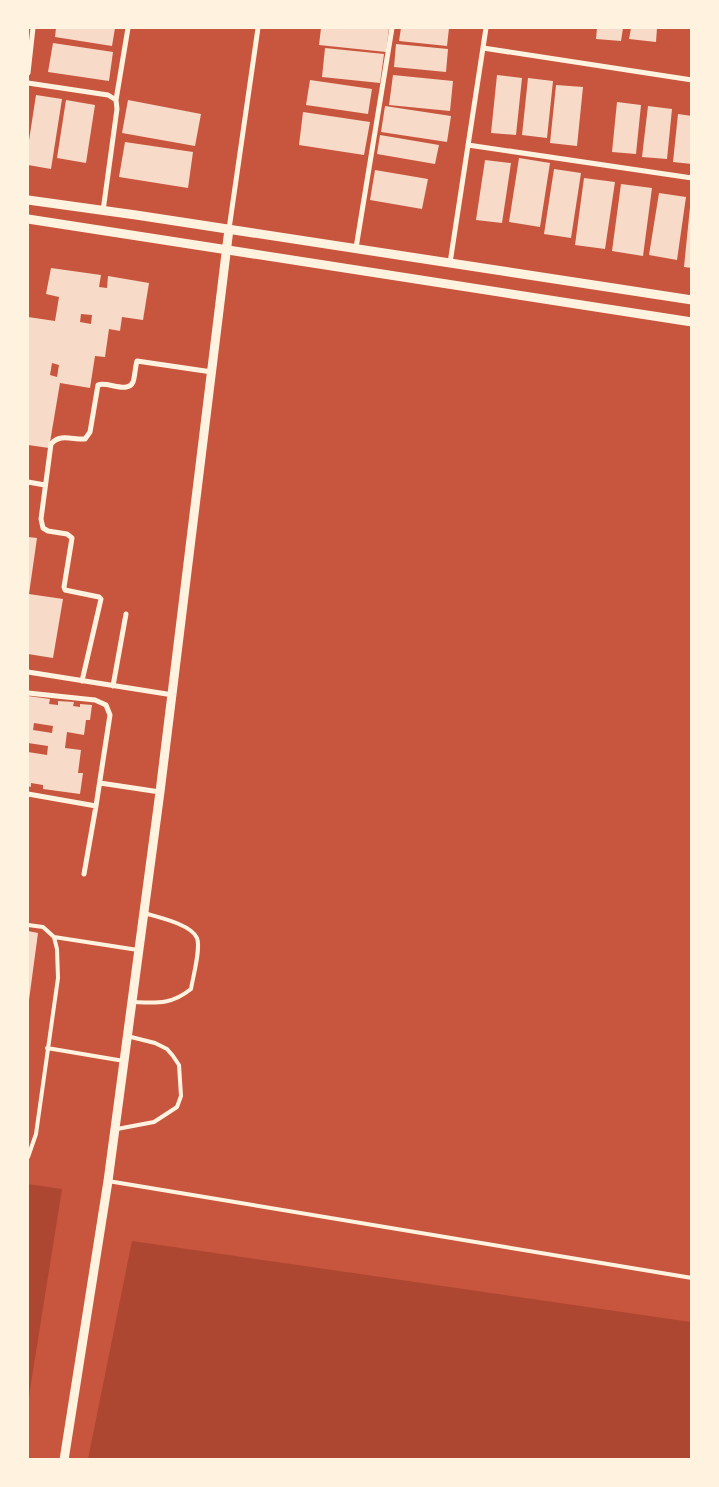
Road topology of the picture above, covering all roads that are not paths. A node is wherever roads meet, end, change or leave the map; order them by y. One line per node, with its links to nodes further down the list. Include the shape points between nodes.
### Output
1 (33, 28): 7 (street)
2 (128, 28): 10 (street)
3 (258, 28): 16 (street)
4 (392, 28): 17 (street)
5 (486, 28): 6 (street)
6 (483, 48): 8 (street); 11 (street)
7 (28, 73)
8 (692, 80)
9 (28, 83): 10 (street, via 108,95)
10 (116, 100): 14 (street)
11 (468, 145): 12 (street); 19 (street)
12 (692, 178)
13 (28, 200): 14 (street)
14 (103, 210): 16 (street)
15 (28, 219): 18 (street)
16 (230, 229): 17 (street); 18 (street)
17 (356, 248): 19 (street)
18 (226, 250): 21 (street); 22 (street)
19 (450, 263): 20 (street)
20 (692, 300)
21 (692, 322)
22 (212, 372): 24 (street, via 137,361 129,387 98,385 90,432 83,440 61,437 53,441); 30 (street)
23 (28, 482): 24 (street)
24 (45, 485): 27 (street, via 43,528 72,538 65,590 101,599)
25 (126, 614): 28 (street)
26 (28, 672): 27 (street)
27 (82, 681): 28 (street)
28 (113, 686): 30 (street)
29 (28, 693): 31 (street, via 95,700 106,705 110,715)
30 (173, 695): 32 (street)
31 (100, 783): 32 (street); 34 (street)
32 (160, 792): 36 (street)
33 (28, 794): 34 (street)
34 (96, 806): 35 (street)
35 (84, 874)
36 (144, 913): 39 (street); 40 (lane, via 190,929 197,938 196,957 191,989 180,997 160,1003)
37 (28, 925): 38 (lane, via 43,927)
38 (54, 937): 39 (lane); 42 (lane, via 58,978)
39 (139, 950): 40 (street)
40 (132, 1002): 41 (street)
41 (127, 1036): 43 (street); 44 (lane, via 167,1049 179,1065 181,1096 177,1107 154,1122)
42 (47, 1048): 43 (lane); 45 (lane, via 36,1134)
43 (124, 1061): 44 (street)
44 (114, 1129): 46 (street)
45 (28, 1157)
46 (108, 1181): 47 (lane); 48 (street)
47 (692, 1278)
48 (64, 1460)

